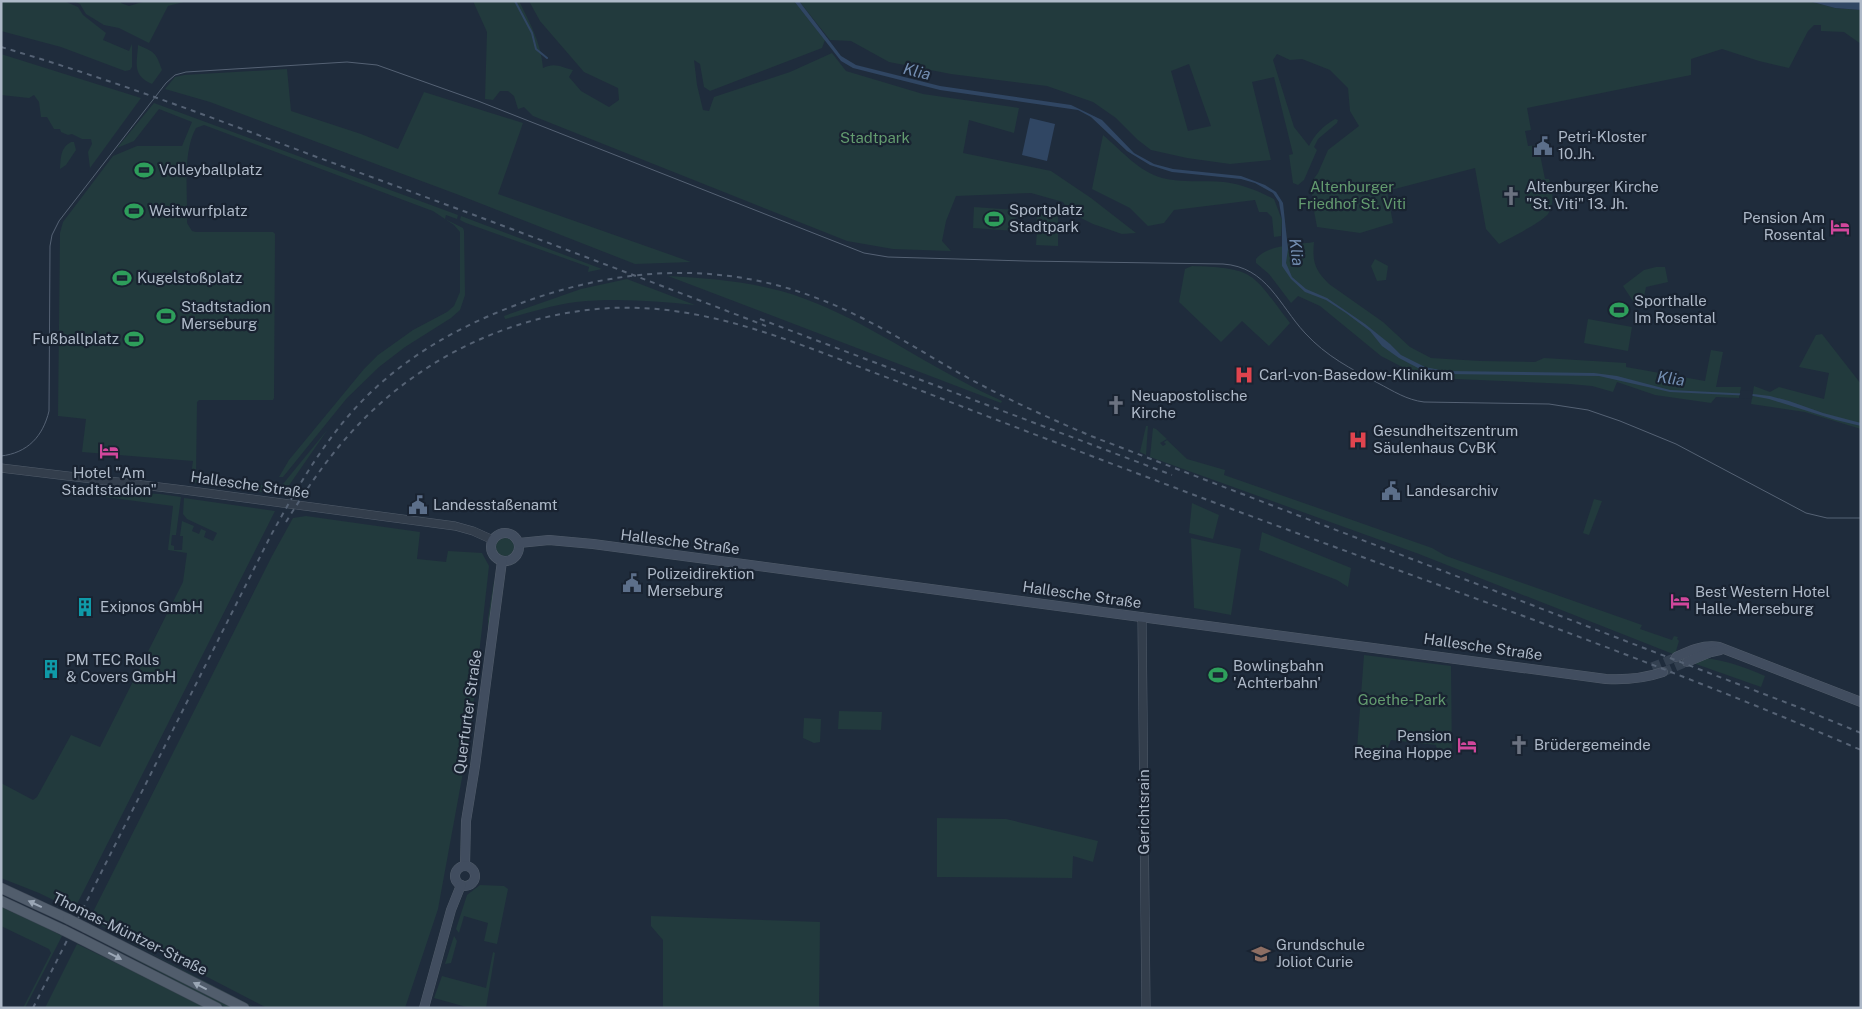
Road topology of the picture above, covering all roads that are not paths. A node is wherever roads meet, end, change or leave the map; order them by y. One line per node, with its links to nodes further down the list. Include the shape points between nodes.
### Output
1 (1, 468): 2 (street, Hallesche Straße, via 454,526)
2 (493, 540): 3 (main road, via 499,534 507,533); 4 (main road, via 493,554)
3 (519, 543): 4 (main road, via 514,558); 5 (main road, Hallesche Straße, via 563,540)
4 (502, 561): 11 (main road, Querfurter Straße, via 466,821)
5 (1142, 617): 9 (main road, Hallesche Straße, via 1620,680); 18 (street, Gerichtsrain)
6 (1681, 658): 10 (main road, via 1695,649 1712,645)
7 (1652, 667): 9 (main road)
8 (1663, 672): 9 (main road, Hallesche Straße)
9 (1641, 676)
10 (1861, 702)
11 (465, 866): 12 (main road, via 456,875); 12 (main road, via 472,869 474,879 468,885)
12 (461, 885): 17 (main road)
13 (1, 888): 16 (main road, Thomas-Müntzer-Straße, one-way to 13, bridge)
14 (1, 901): 15 (main road, Thomas-Müntzer-Straße, one-way to 15, bridge)
15 (217, 1008)
16 (244, 1008)
17 (422, 1008)
18 (1146, 1008)

